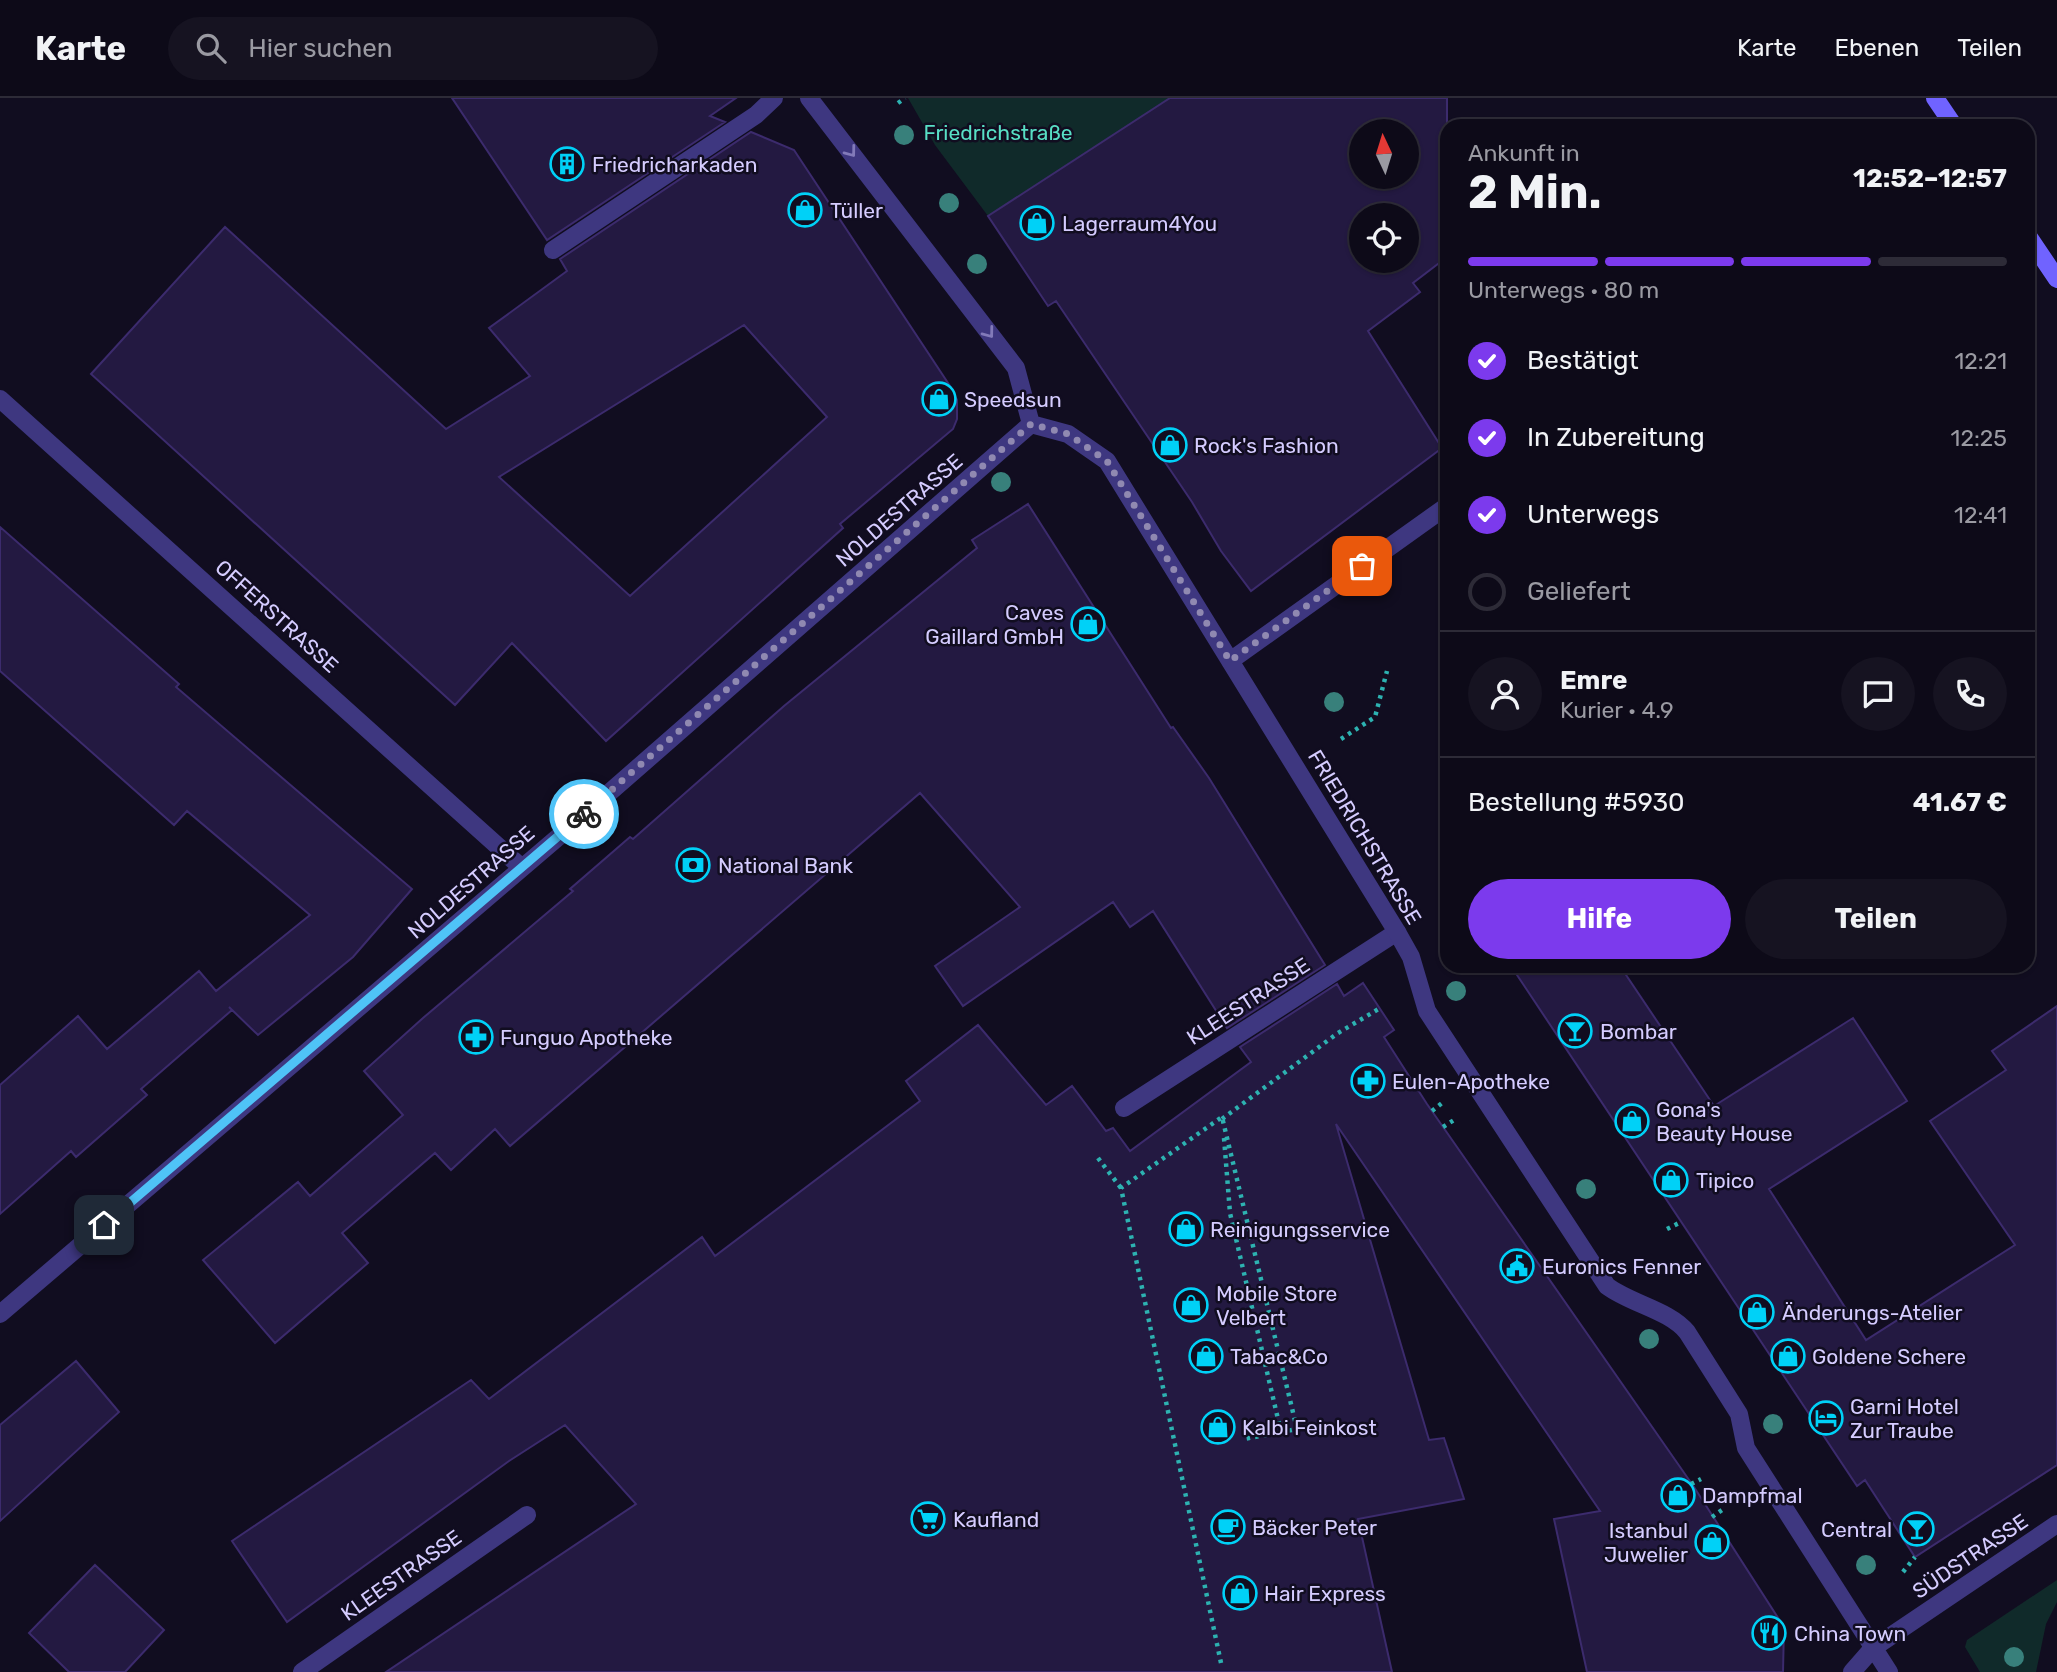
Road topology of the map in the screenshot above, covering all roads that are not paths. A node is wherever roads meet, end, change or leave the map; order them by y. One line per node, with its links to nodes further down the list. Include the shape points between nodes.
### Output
1 (774, 98): 5 (street)
2 (809, 98): 9 (street, one-way to 9, via 1016,368)
3 (1935, 98): 4 (main road)
4 (1949, 119)
5 (553, 250)
6 (2035, 251): 7 (main road)
7 (2057, 279)
8 (0, 399): 14 (street, OFFERSTRASSE)
9 (1031, 424): 11 (street, FRIEDRICHSTRASSE, via 1068,434 1107,461); 14 (street, NOLDESTRASSE)
10 (1440, 511): 12 (street)
11 (1209, 625): 12 (street, FRIEDRICHSTRASSE); 13 (street, FRIEDRICHSTRASSE)
12 (1230, 661): 13 (street, FRIEDRICHSTRASSE)
13 (1283, 746): 15 (street, FRIEDRICHSTRASSE)
14 (523, 868): 17 (street, NOLDESTRASSE)
15 (1397, 932): 16 (street, KLEESTRASSE); 20 (street, FRIEDRICHSTRASSE, via 1411,957 1427,1011 1542,1190 1607,1286 1679,1323 1687,1332 1739,1414 1746,1448)
16 (1124, 1108)
17 (0, 1314)
18 (527, 1515): 21 (street, KLEESTRASSE)
19 (2057, 1524): 20 (street, SÜDSTRASSE)
20 (1873, 1648): 22 (street, SÜDSTRASSE); 23 (street, FRIEDRICHSTRASSE)
21 (302, 1672)
22 (1852, 1672)
23 (1889, 1672)

